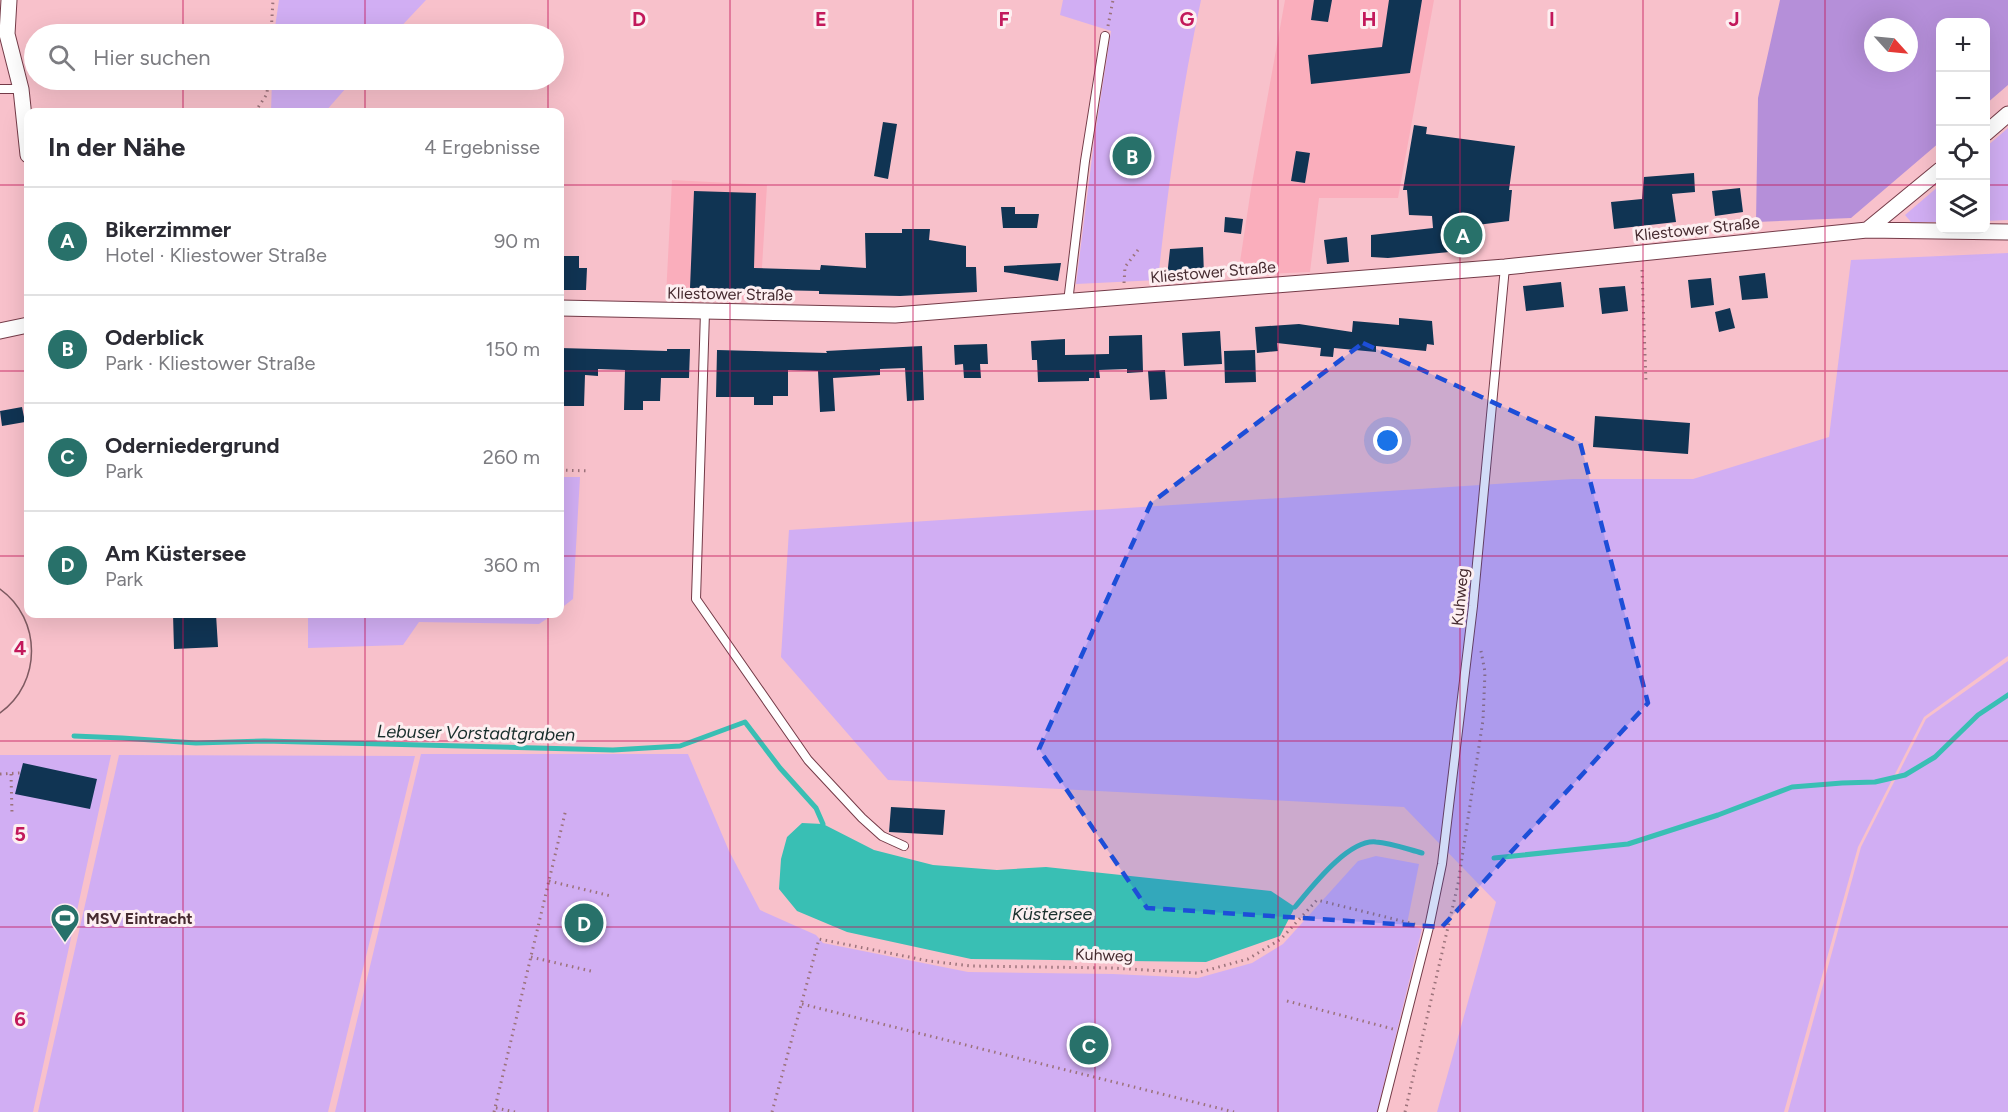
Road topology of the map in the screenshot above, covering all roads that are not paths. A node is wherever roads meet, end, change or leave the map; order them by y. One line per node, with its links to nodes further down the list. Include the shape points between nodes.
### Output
1 (9, 0): 4 (street, via 7,34)
2 (1105, 36): 12 (lane)
3 (0, 89): 4 (lane)
4 (21, 89): 6 (street)
5 (2008, 114): 7 (street)
6 (24, 117)
7 (1990, 130)
8 (1936, 174): 9 (street)
9 (1867, 230): 10 (street, Kliestower Straße); 11 (street, Kliestower Straße)
10 (2008, 232)
11 (1505, 267): 12 (street, Kliestower Straße); 18 (lane, Kuhweg, via 1473,606 1442,864)
12 (1068, 302): 14 (street, Kliestower Straße, via 895,315)
13 (564, 308): 14 (street, Kliestower Straße)
14 (705, 312): 17 (lane, via 696,599 807,760 882,836)
15 (24, 327): 16 (street)
16 (0, 331)
17 (903, 846)
18 (1382, 1112)

